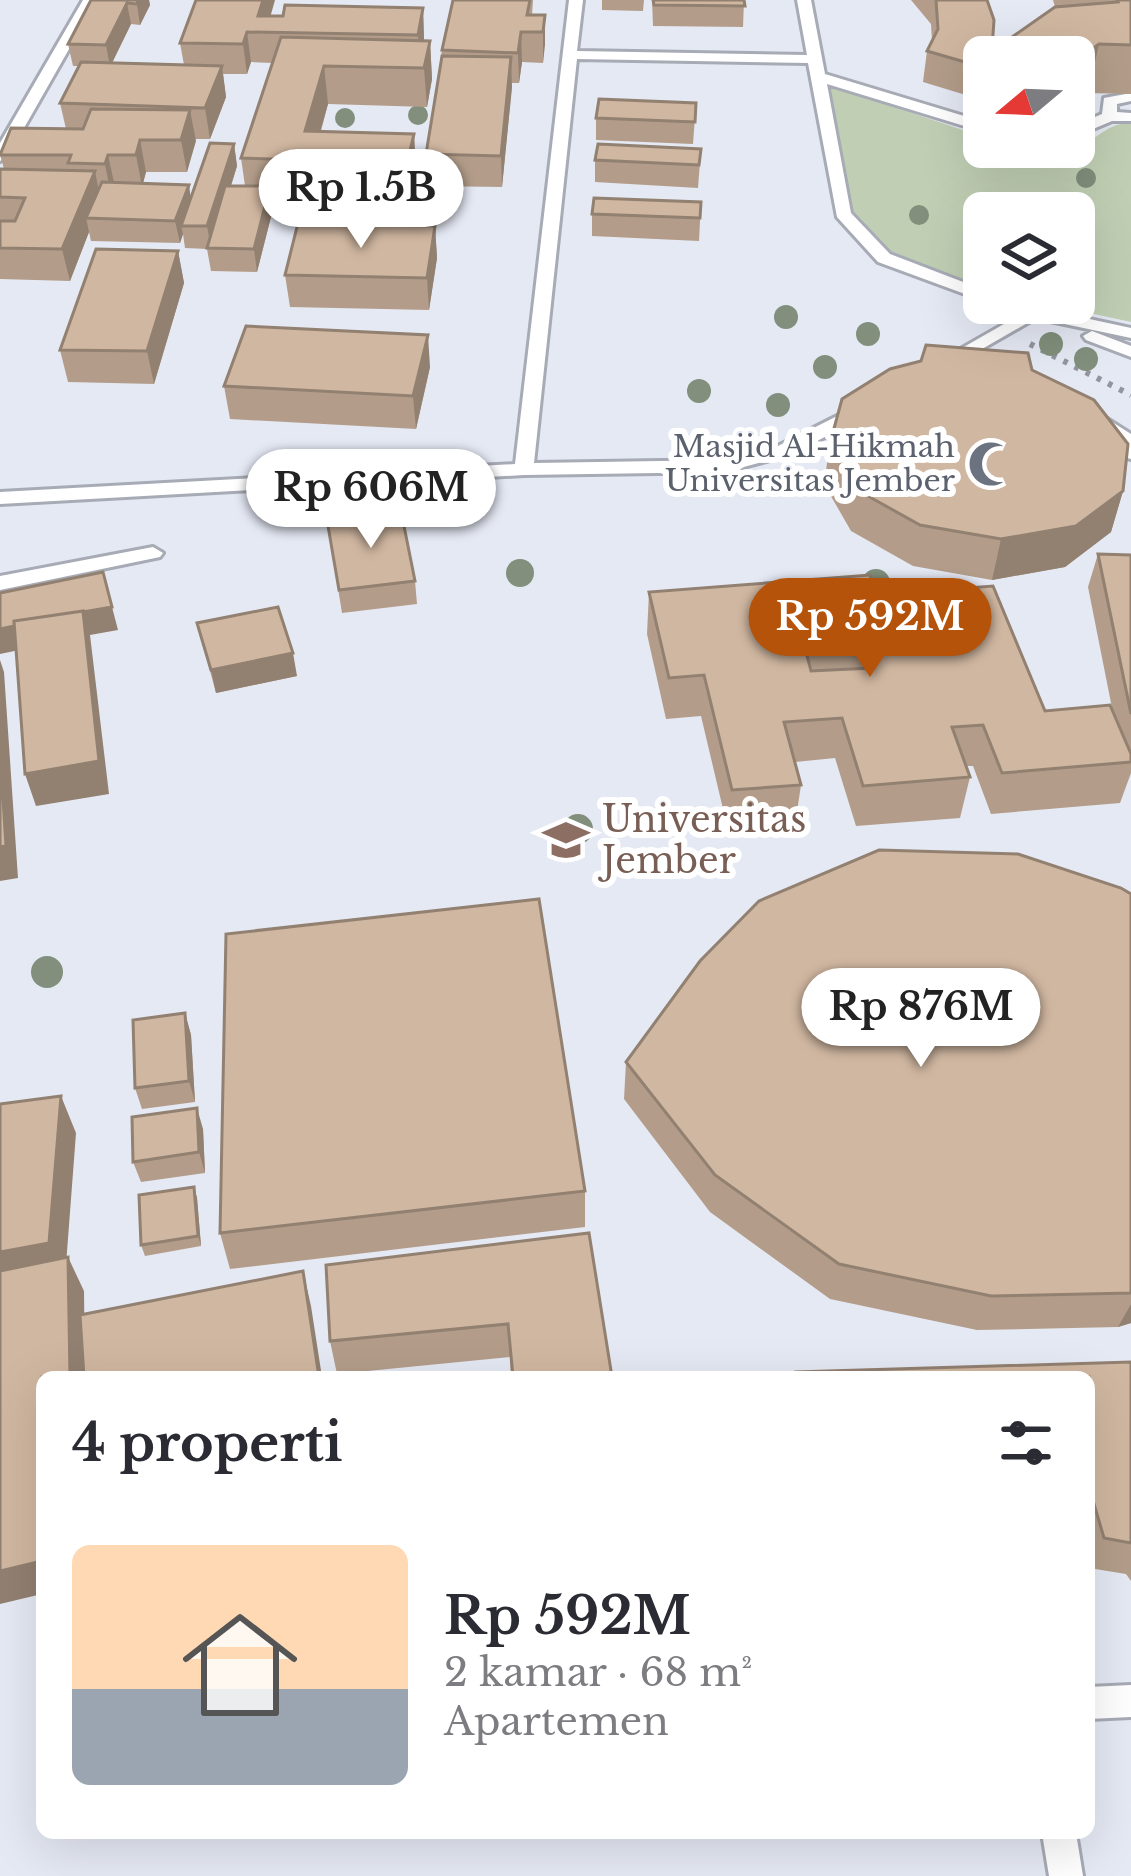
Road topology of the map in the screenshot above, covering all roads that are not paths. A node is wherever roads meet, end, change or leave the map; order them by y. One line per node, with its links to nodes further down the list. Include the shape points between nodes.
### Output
1 (90, 0): 11 (lane)
2 (576, 0): 4 (lane)
3 (804, 0): 5 (lane)
4 (569, 56): 5 (lane); 24 (lane)
5 (814, 68): 9 (lane); 12 (lane, via 852,230 909,271)
6 (1131, 97): 7 (lane, via 1108,101)
7 (1110, 116): 8 (lane); 10 (lane)
8 (1131, 117)
9 (963, 120)
10 (1095, 123)
11 (0, 156)
12 (963, 289)
13 (1013, 324): 17 (lane)
14 (1063, 324): 18 (lane)
15 (1089, 324): 16 (lane)
16 (1131, 333)
17 (970, 348): 19 (lane); 20 (lane)
18 (1131, 352)
19 (990, 357)
20 (932, 370)
21 (874, 403): 24 (lane, via 752,460 665,470)
22 (1088, 410): 23 (lane)
23 (1131, 453)
24 (524, 470): 25 (lane)
25 (0, 499)
26 (153, 553): 27 (lane)
27 (0, 582)
28 (1131, 1701): 29 (lane)
29 (1095, 1702)
30 (1060, 1839): 31 (lane)
31 (1066, 1876)

